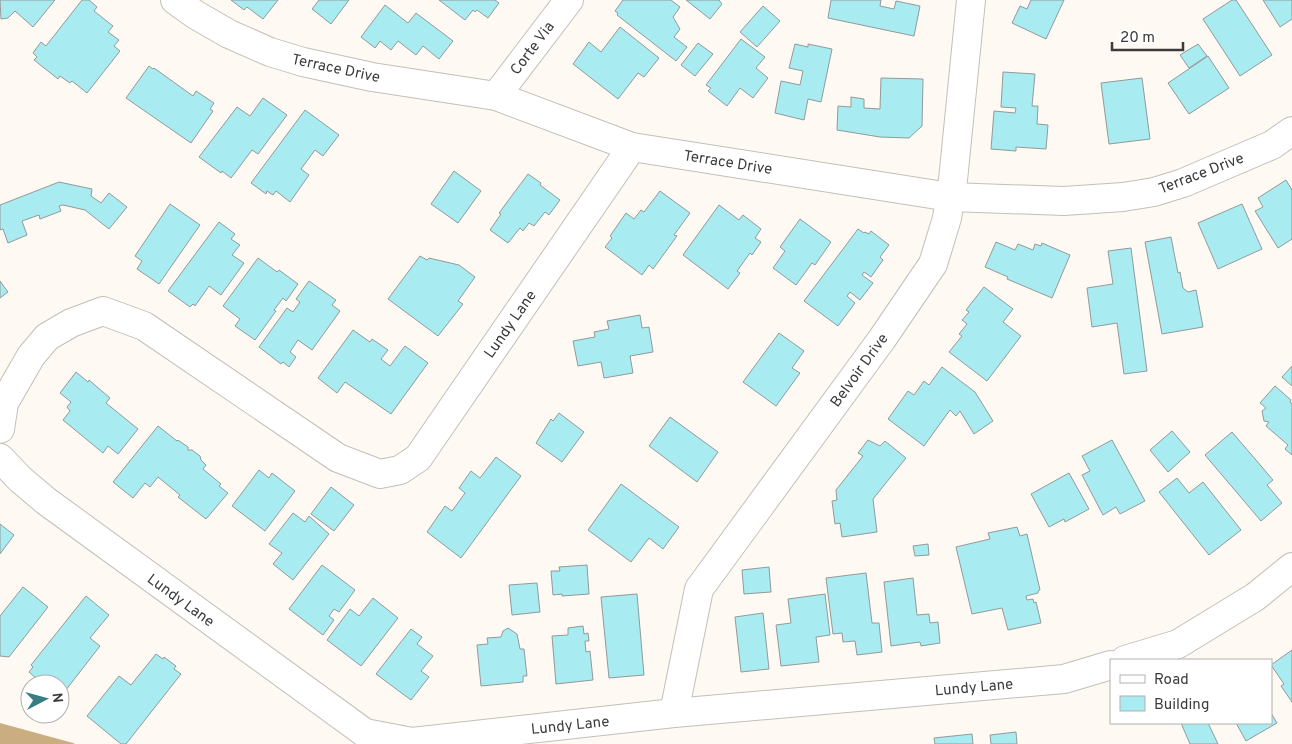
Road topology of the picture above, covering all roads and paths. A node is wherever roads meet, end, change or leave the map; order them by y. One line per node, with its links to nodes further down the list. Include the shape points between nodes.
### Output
1 (175, 0): 4 (street, Terrace Drive, via 228,34 270,52 372,77)
2 (569, 0): 4 (street, Corte Via)
3 (971, 0): 7 (street, Belvoir Drive)
4 (496, 96): 6 (street, Terrace Drive)
5 (1292, 131): 7 (street, Terrace Drive, via 1272,145 1154,192 1064,201)
6 (632, 147): 7 (street, Terrace Drive); 8 (street, Lundy Lane, via 418,458 400,470 380,474 338,458 144,326 103,311 71,323 47,337 31,356 4,403)
7 (950, 197): 13 (street, Belvoir Drive, via 933,264 699,589)
8 (0, 429)
9 (0, 458): 13 (street, Lundy Lane, via 46,501 365,733 412,742)
10 (1292, 566): 11 (street, via 1255,597 1178,644)
11 (1128, 659)
12 (1110, 665): 13 (street, Lundy Lane, via 1064,679)
13 (674, 713)

